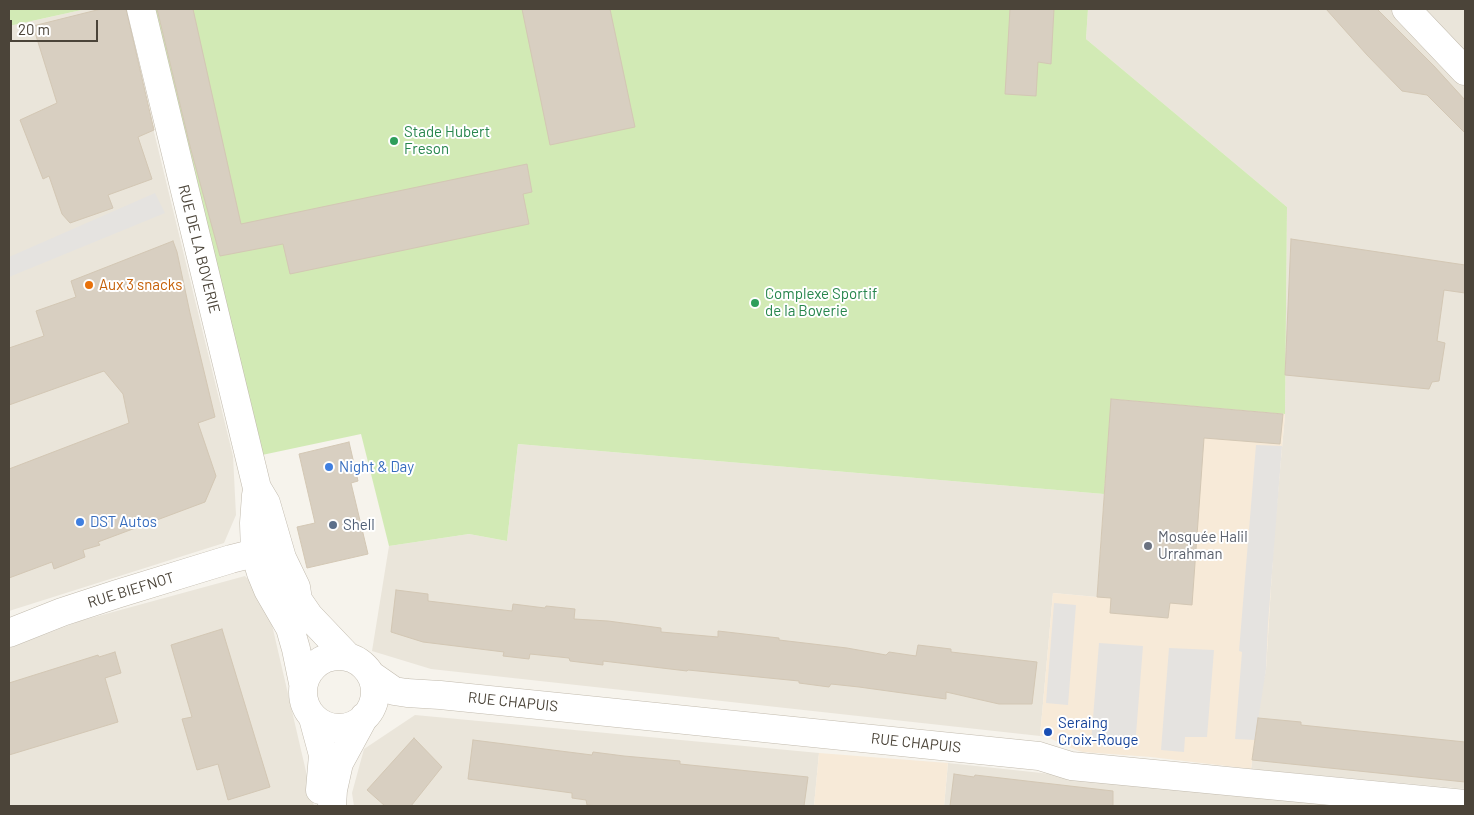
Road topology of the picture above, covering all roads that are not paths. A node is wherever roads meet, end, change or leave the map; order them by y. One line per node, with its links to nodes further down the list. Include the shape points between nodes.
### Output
1 (141, 9): 4 (street, RUE DE LA BOVERIE)
2 (1406, 9): 3 (street)
3 (1465, 71)
4 (257, 488): 5 (street, RUE DE LA BOVERIE); 6 (street, RUE DE LA BOVERIE, via 266,503)
5 (255, 553): 6 (street, via 272,565 285,592); 7 (street, RUE BIEFNOT, via 62,612); 10 (street, RUE DE LA BOVERIE, via 268,590 290,628)
6 (298, 600): 8 (street, RUE DE LA BOVERIE)
7 (9, 633)
8 (348, 657): 9 (street, via 365,667); 10 (street, via 323,659 310,669)
9 (371, 675): 11 (street, via 374,697); 13 (street, RUE CHAPUIS, via 394,691 407,693 1030,755 1071,766)
10 (303, 682): 12 (street, via 302,696)
11 (364, 717): 12 (street, via 345,728 334,728); 15 (street, via 339,763)
12 (314, 718): 14 (street, via 323,755)
13 (1465, 804)
14 (322, 806)
15 (332, 806)

